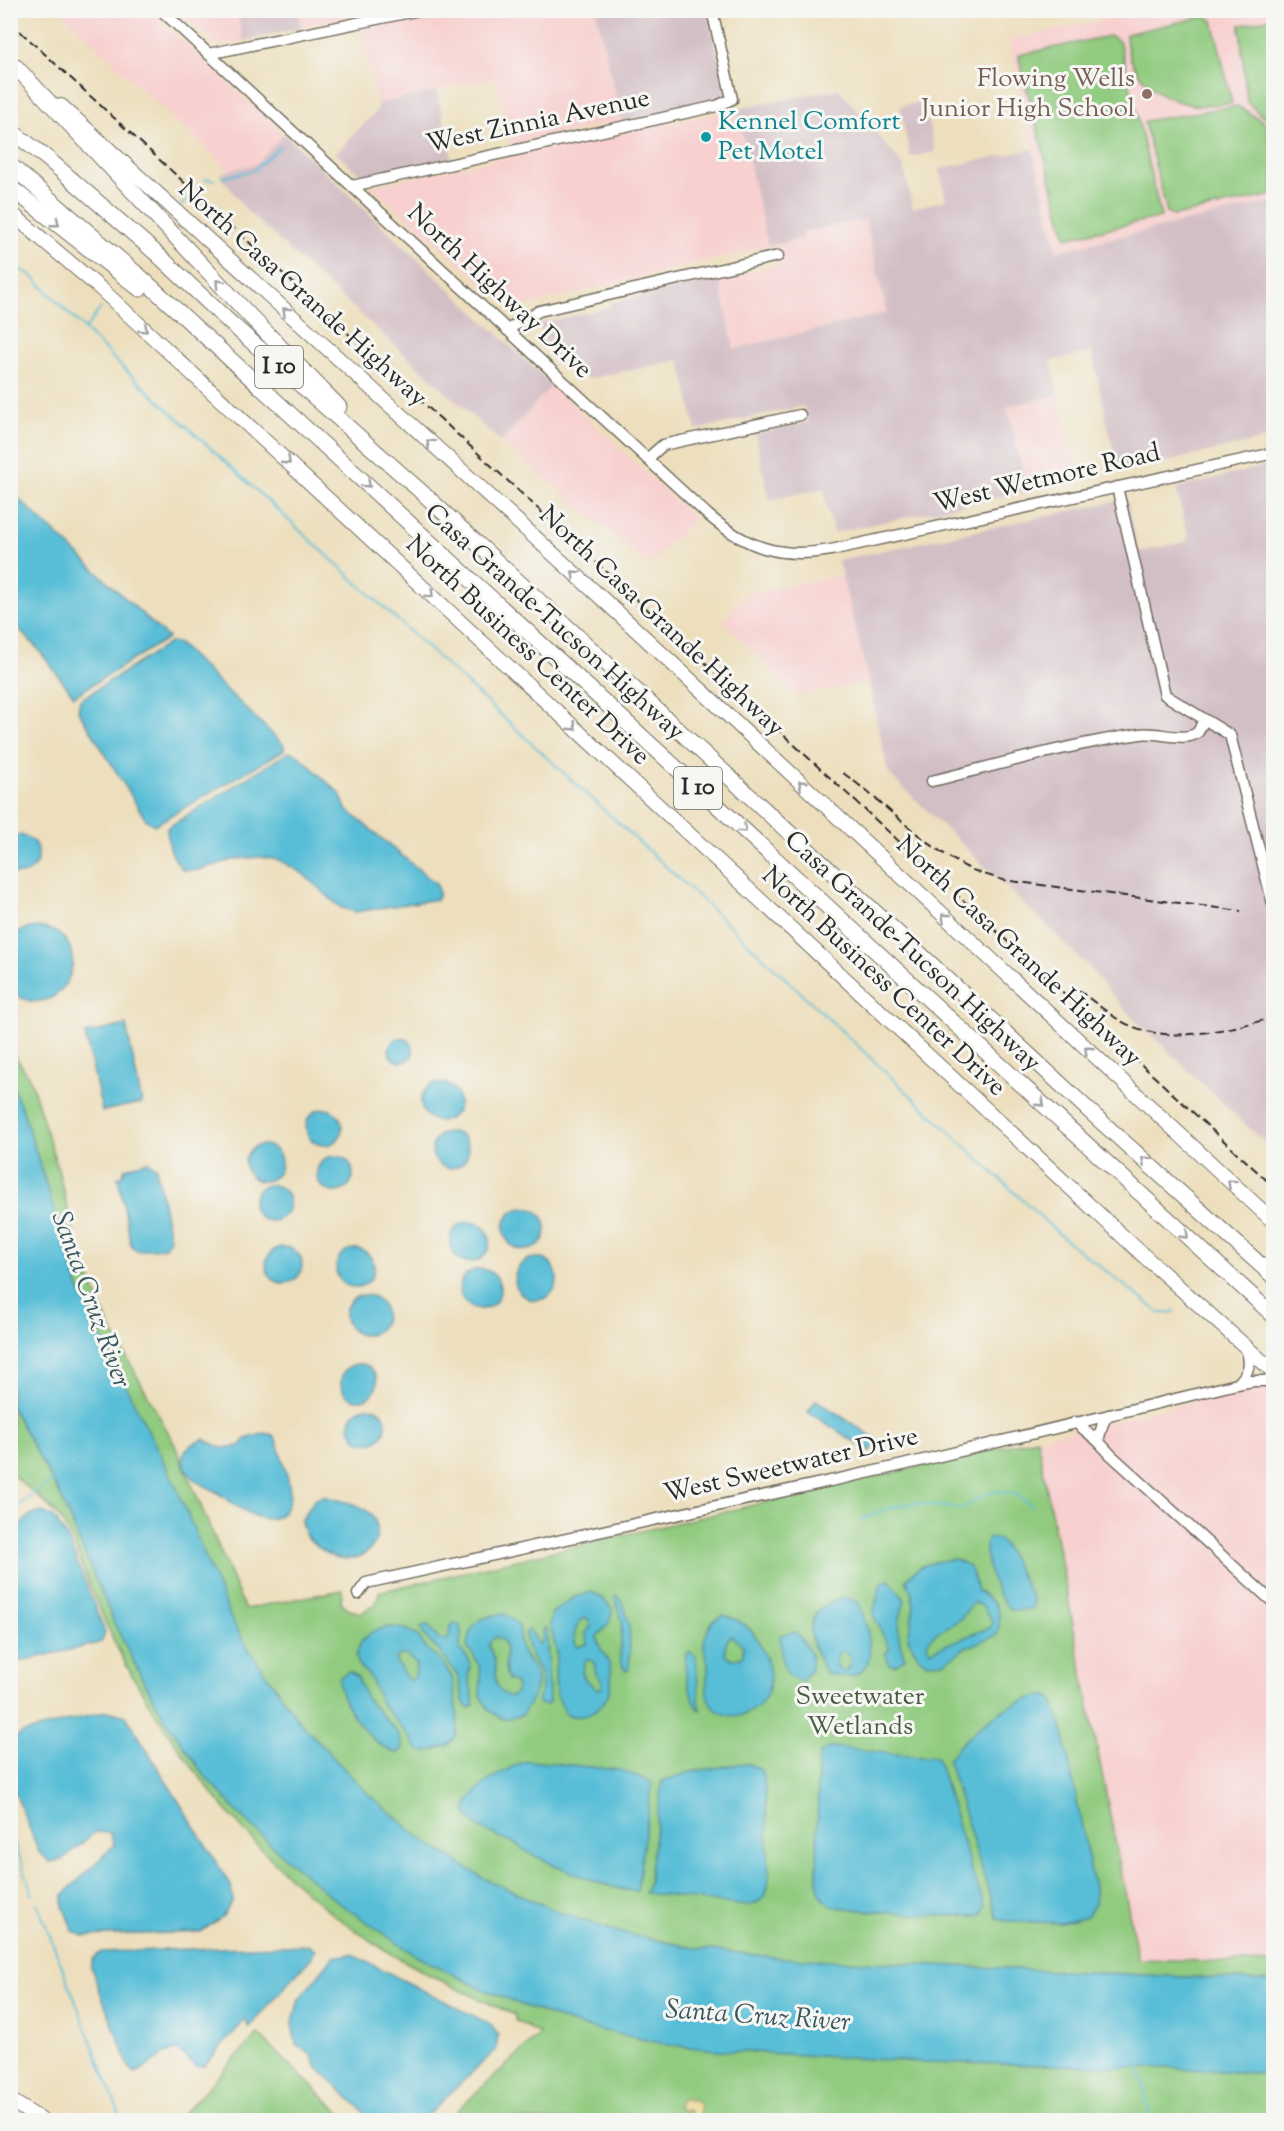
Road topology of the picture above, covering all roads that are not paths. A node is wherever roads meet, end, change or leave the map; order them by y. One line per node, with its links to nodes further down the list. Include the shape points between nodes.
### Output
1 (161, 10): 4 (street, North Highway Drive)
2 (420, 10): 4 (street)
3 (712, 10): 8 (street, West Zinnia Avenue, via 732,99 717,106)
4 (208, 54): 8 (street, North Highway Drive)
5 (13, 64): 17 (highway, one-way to 5); 23 (main road, North Casa Grande Highway, one-way to 5, via 618,613)
6 (10, 130): 17 (highway, Casa Grande-Tucson Highway / I 10, via 157,254)
7 (10, 165): 13 (highway, Casa Grande-Tucson Highway / I 10, via 130,267)
8 (352, 186): 12 (street, North Highway Drive)
9 (10, 187): 13 (highway, one-way to 13)
10 (10, 212): 26 (main road, North Business Center Drive, one-way to 26, via 101,289)
11 (778, 256): 12 (street, via 539,311)
12 (507, 330): 16 (street, North Highway Drive)
13 (230, 360): 25 (highway, Casa Grande-Tucson Highway / I 10, one-way to 25)
14 (800, 415): 16 (street, via 663,445)
15 (1274, 453): 18 (street, West Wetmore Road)
16 (647, 459): 19 (street, North Highway Drive, via 724,528 747,543 782,552 807,554)
17 (404, 477): 24 (highway, Casa Grande-Tucson Highway / I 10, one-way to 17, via 1080,1103)
18 (1117, 487): 19 (street, West Wetmore Road); 20 (street, via 1165,695)
19 (831, 550)
20 (1204, 719): 21 (street, via 1198,731 1188,736 1156,732 1110,738); 22 (street, via 1230,735)
21 (932, 781)
22 (1274, 908)
23 (1274, 1222)
24 (1274, 1277)
25 (1274, 1316)
26 (1246, 1347): 27 (main road, North Business Center Drive); 29 (street, via 1249,1368)
27 (1274, 1372)
28 (1274, 1381): 29 (street, West Sweetwater Drive)
29 (1238, 1384): 30 (street, West Sweetwater Drive)
30 (1108, 1415): 31 (street, West Sweetwater Drive); 32 (street)
31 (1075, 1422): 32 (street); 33 (street, West Sweetwater Drive, via 903,1465 366,1583)
32 (1098, 1441): 34 (street)
33 (358, 1594)
34 (1274, 1604)
35 (10, 2100): 36 (main road)
36 (41, 2121)

